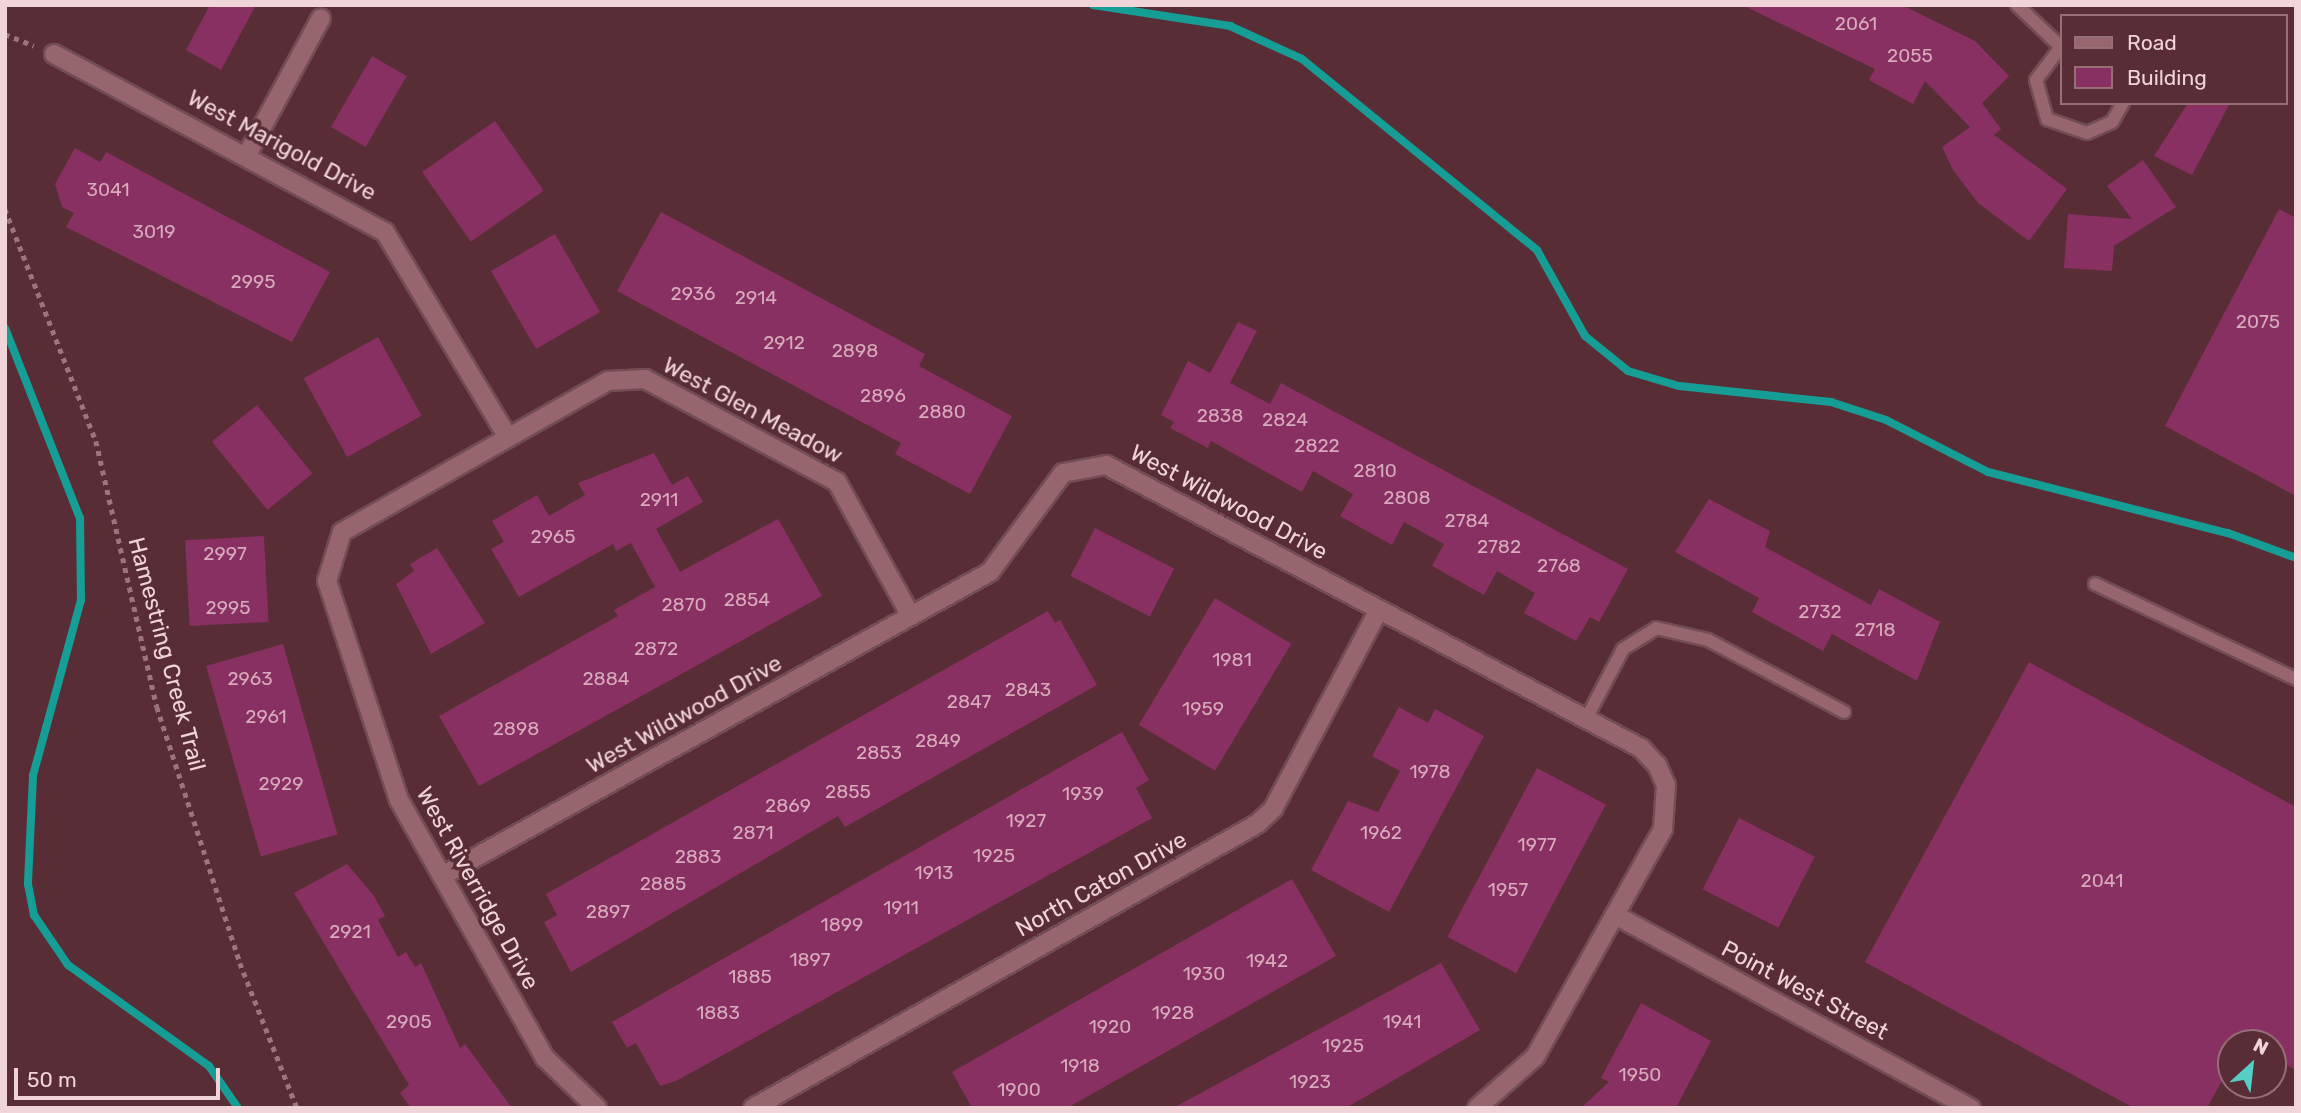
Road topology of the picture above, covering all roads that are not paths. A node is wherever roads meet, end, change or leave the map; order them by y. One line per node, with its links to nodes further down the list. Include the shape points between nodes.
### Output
1 (2017, 5): 3 (lane)
2 (321, 18): 7 (street)
3 (2060, 46)
4 (2060, 48): 6 (lane, via 2036,80 2047,120 2087,133 2112,122)
5 (54, 54): 7 (street, West Marigold Drive)
6 (2122, 105)
7 (248, 153): 8 (street, West Marigold Drive, via 386,232)
8 (507, 436): 9 (street, West Glen Meadow, via 364,514); 12 (street, West Glen Meadow, via 608,381 661,384 837,482)
9 (333, 548): 16 (street, West Riverridge Drive, via 327,581 399,800)
10 (2095, 584): 13 (lane)
11 (1379, 610): 12 (street, West Wildwood Drive, via 1127,471 1084,465 1044,491 990,572); 15 (street, West Wildwood Drive); 19 (street, North Caton Drive, via 1273,808 1257,824)
12 (911, 616): 16 (street, West Wildwood Drive)
13 (2296, 679)
14 (1844, 712): 15 (lane, via 1708,640 1656,628 1623,649)
15 (1586, 719): 17 (street, West Wildwood Drive, via 1641,748 1666,785 1663,829)
16 (442, 876): 18 (street, West Riverridge Drive, via 545,1058)
17 (1615, 915): 20 (street, West Wildwood Drive, via 1535,1057); 21 (street, Point West Street)
18 (597, 1108)
19 (753, 1108)
20 (1477, 1108)
21 (1971, 1108)

